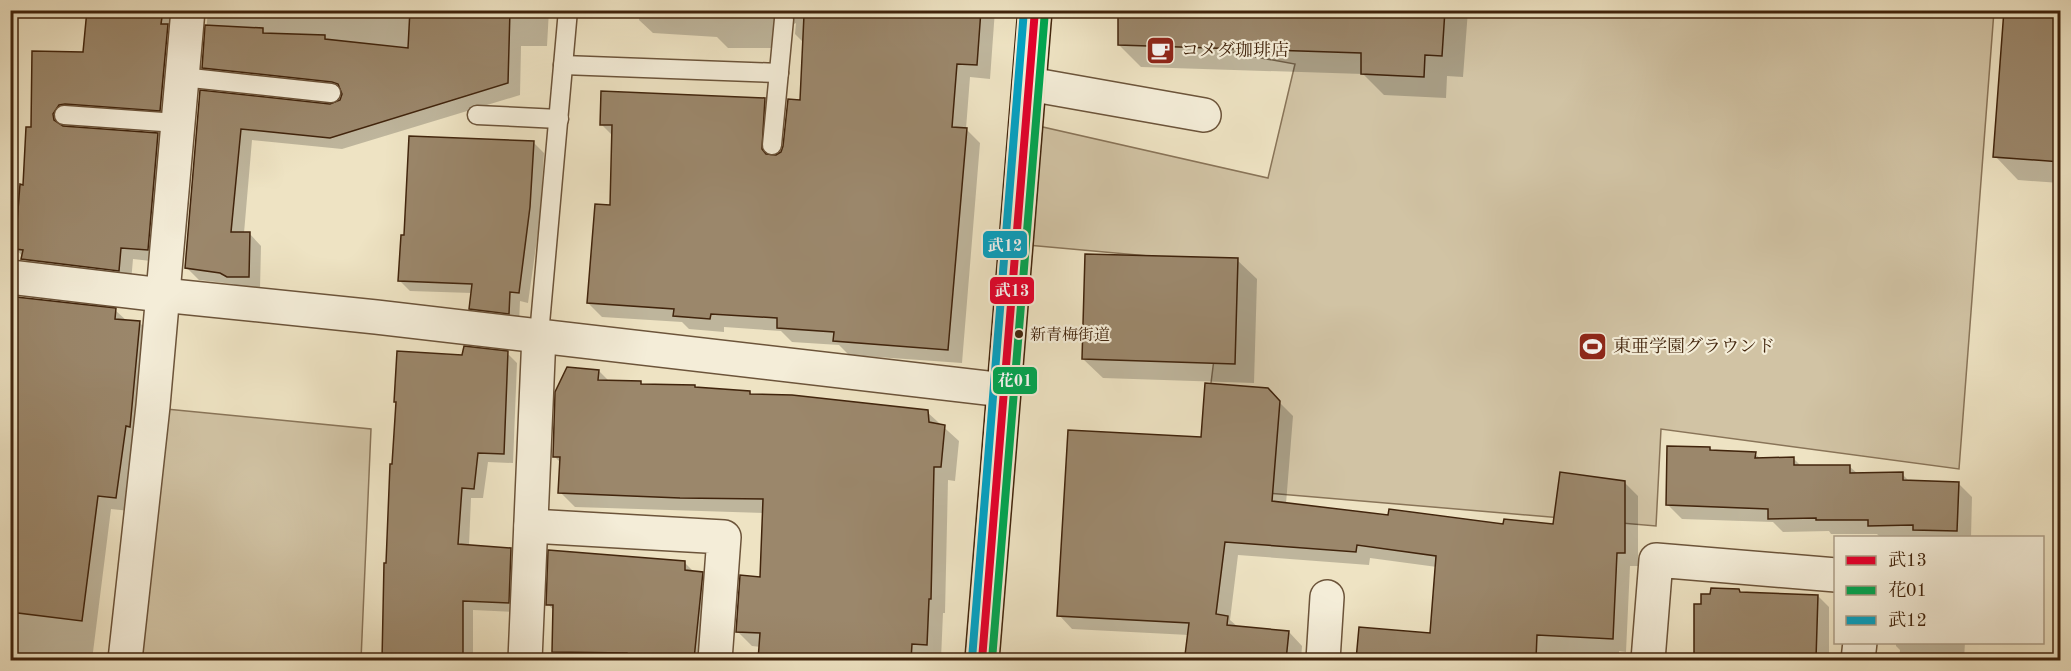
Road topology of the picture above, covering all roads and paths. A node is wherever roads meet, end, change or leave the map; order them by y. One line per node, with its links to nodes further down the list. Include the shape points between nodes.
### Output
1 (188, 10): 7 (street)
2 (568, 10): 5 (lane)
3 (1035, 10): 8 (main road)
4 (784, 19): 6 (lane)
5 (563, 65): 6 (lane); 13 (lane)
6 (779, 73): 15 (lane)
7 (182, 77): 9 (lane); 14 (street)
8 (1029, 84): 12 (street); 19 (main road)
9 (331, 93)
10 (64, 115): 14 (lane)
11 (477, 115): 13 (lane)
12 (1204, 115)
13 (559, 119): 18 (lane)
14 (177, 123): 17 (street)
15 (772, 144)
16 (10, 277): 17 (street)
17 (162, 295): 18 (street); 24 (street)
18 (539, 335): 19 (street); 20 (street)
19 (1004, 390): 27 (main road)
20 (531, 526): 25 (street); 26 (street, via 724,537)
21 (1834, 575): 29 (street, via 1656,560)
22 (1328, 597): 28 (street)
23 (1860, 644): 30 (street)
24 (125, 660)
25 (525, 660)
26 (715, 660)
27 (982, 660)
28 (1323, 660)
29 (1648, 660)
30 (1858, 660)

